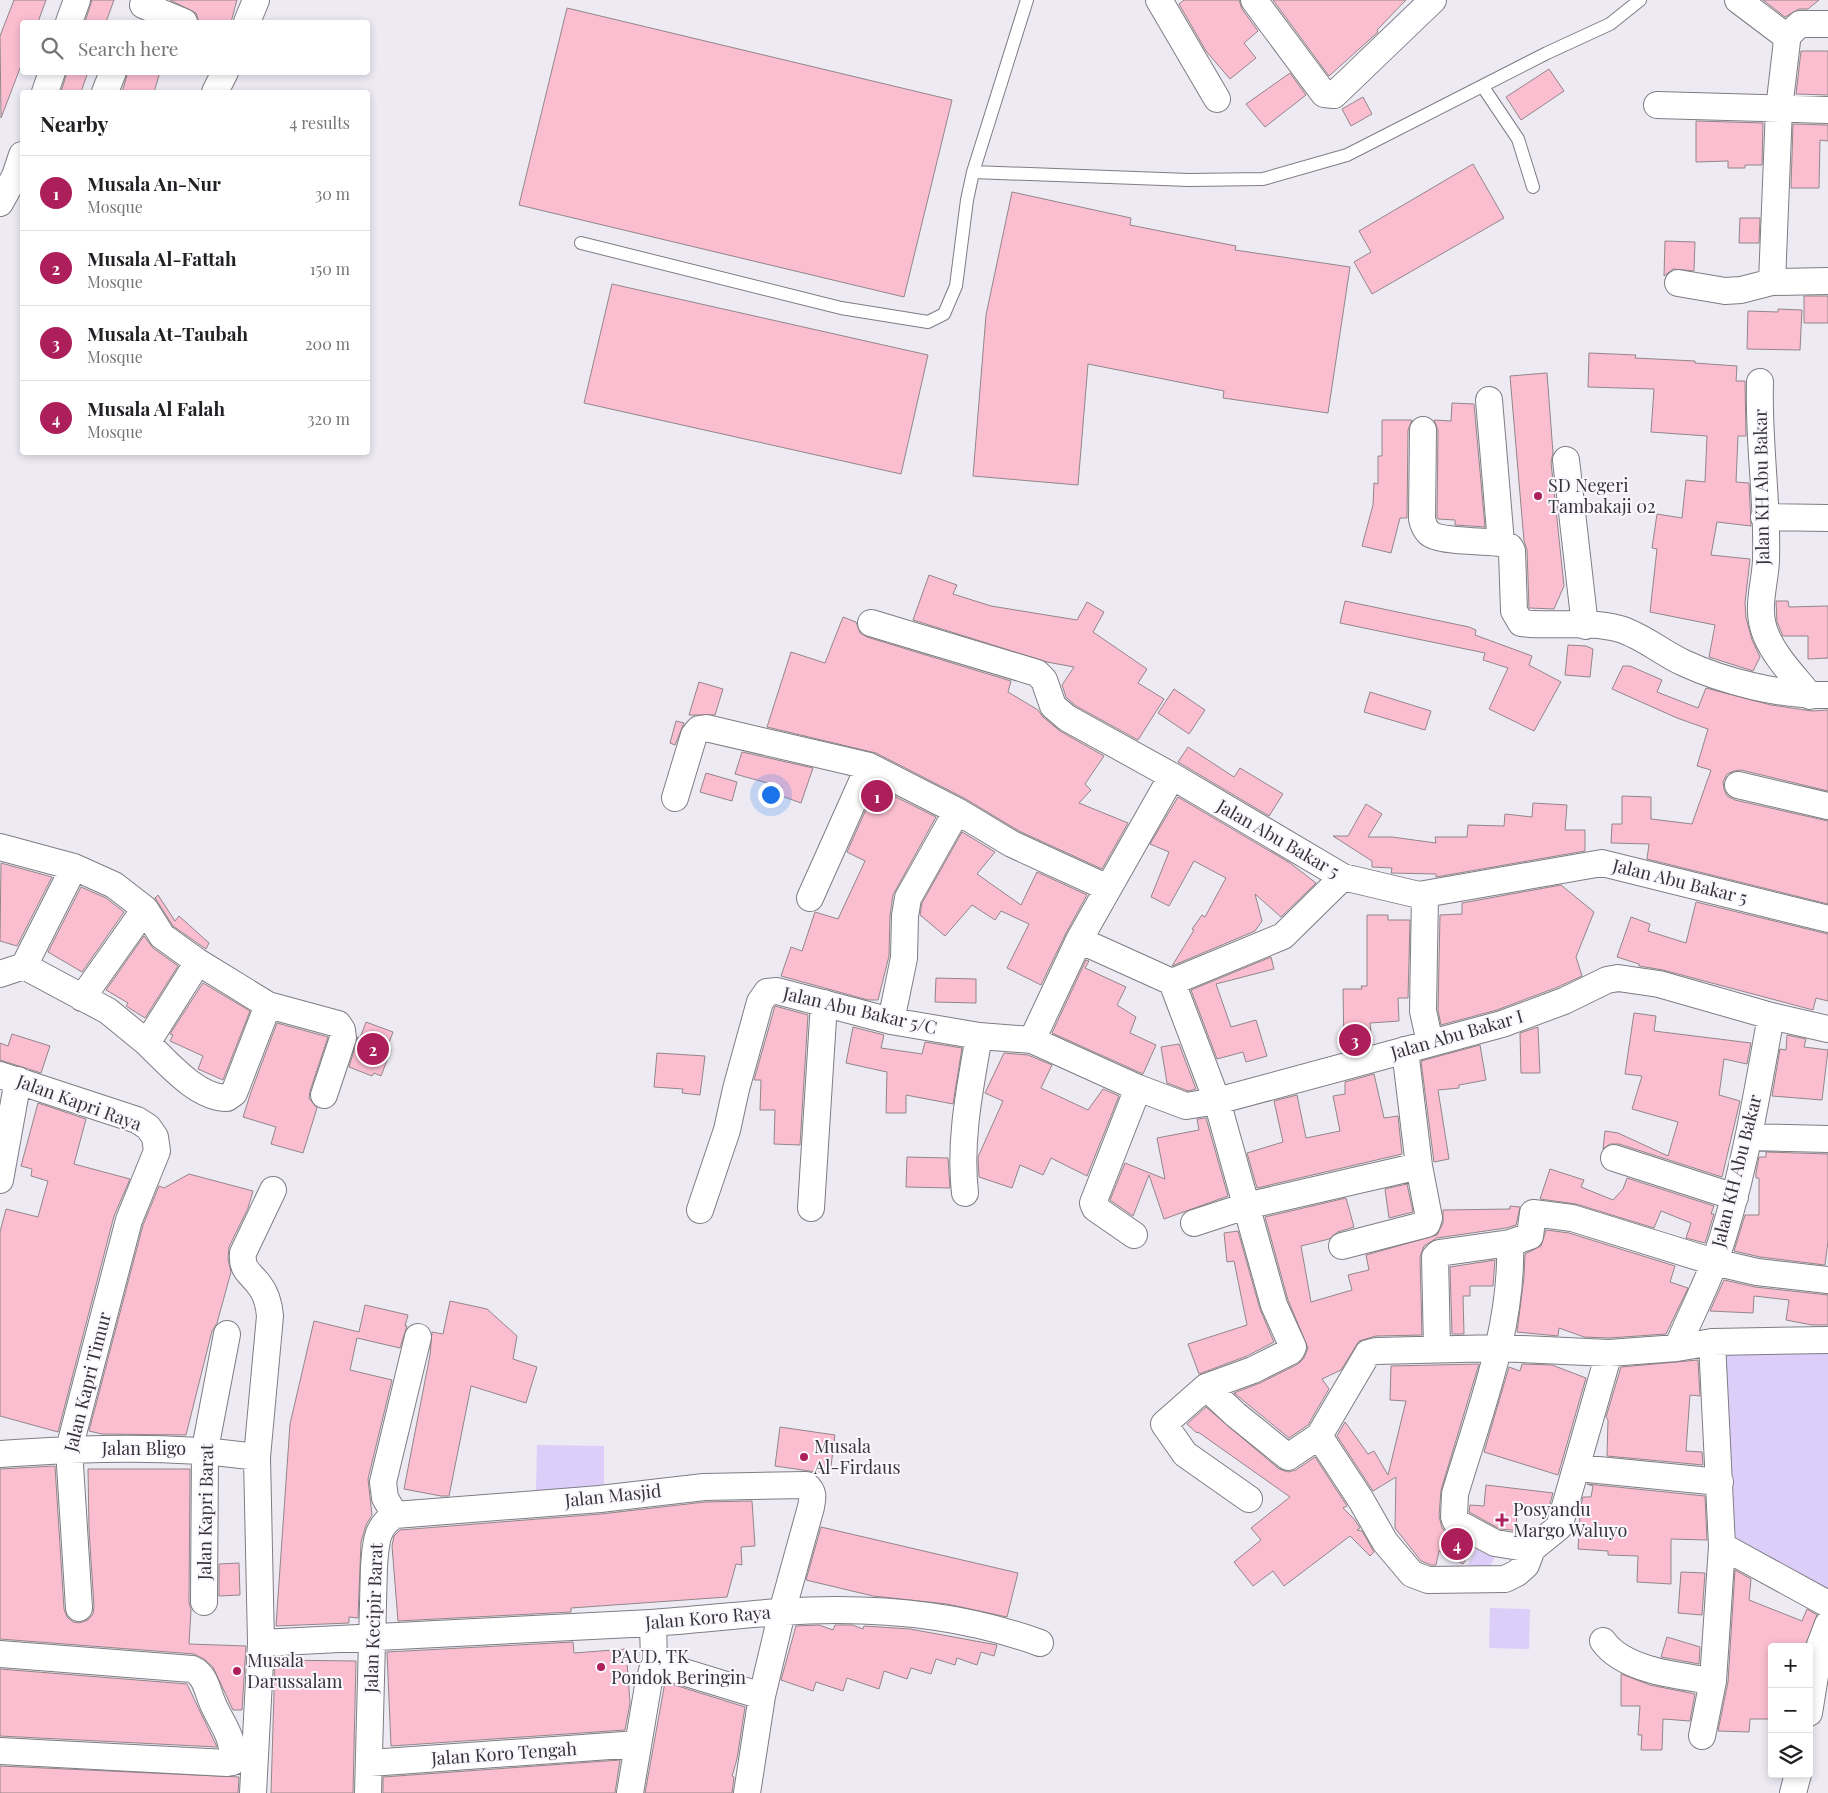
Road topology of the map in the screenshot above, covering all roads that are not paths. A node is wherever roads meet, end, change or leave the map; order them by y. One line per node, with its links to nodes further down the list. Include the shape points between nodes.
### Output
1 (77, 0): 10 (street)
2 (256, 0): 12 (street)
3 (1027, 0): 27 (lane)
4 (1159, 0): 22 (street)
5 (1254, 0): 6 (street, via 1324,94 1332,96)
6 (1433, 0)
7 (1640, 0): 18 (lane, via 1610,24)
8 (1738, 0): 14 (street)
9 (141, 9): 11 (street)
10 (70, 20)
11 (177, 20)
12 (248, 20)
13 (1828, 24): 14 (street, via 1800,24)
14 (1786, 37): 24 (street)
15 (51, 75): 19 (street)
16 (113, 75): 20 (street)
17 (224, 75): 21 (street)
18 (1483, 87): 27 (lane, via 1347,156 1263,179 1189,180); 28 (lane, via 1518,139)
19 (45, 90)
20 (106, 90)
21 (216, 90)
22 (1218, 99)
23 (1657, 105): 24 (street)
24 (1779, 109): 25 (street); 32 (street)
25 (1828, 110)
26 (20, 161): 29 (street)
27 (973, 172): 30 (lane, via 966,200 956,286 944,314 928,322 841,308)
28 (1533, 187)
29 (0, 203)
30 (581, 243)
31 (1828, 281): 32 (street)
32 (1772, 282): 33 (street, via 1725,291)
33 (1678, 283)
34 (1760, 382): 38 (street, Jalan KH Abu Bakar)
35 (1489, 400): 40 (street, Jalan KH Abu Bakar)
36 (1423, 430): 40 (street, via 1424,526 1430,534 1440,538)
37 (1566, 460): 42 (street)
38 (1764, 517): 39 (street); 43 (street, Jalan KH Abu Bakar, via 1766,561 1760,616 1765,634 1773,649)
39 (1828, 518)
40 (1501, 542): 42 (street, Jalan KH Abu Bakar, via 1512,551 1514,611 1521,623)
41 (870, 623): 45 (street, Jalan Abu Bakar 5, via 1036,673 1044,680 1053,706 1068,718)
42 (1585, 626): 43 (street, Jalan KH Abu Bakar, via 1620,629 1684,663 1744,684)
43 (1819, 695)
44 (869, 766): 47 (street, via 699,729 694,735); 49 (street); 55 (street)
45 (1172, 776): 52 (street, Jalan Abu Bakar 5); 53 (street)
46 (1738, 785): 48 (street)
47 (675, 798)
48 (1828, 806)
49 (957, 811): 53 (street, via 1012,844); 66 (street, via 908,898 904,958)
50 (0, 847): 51 (street)
51 (74, 867): 56 (street, via 114,885); 60 (street)
52 (1343, 877): 54 (street, Jalan Abu Bakar 5); 61 (street, via 1283,936)
53 (1108, 888): 58 (street)
54 (1425, 896): 57 (street, Jalan Abu Bakar 5, via 1602,863); 71 (street, via 1423,1011)
55 (810, 898)
56 (145, 909): 59 (street, via 162,936); 62 (street)
57 (1828, 919)
58 (1079, 940): 61 (street); 69 (street)
59 (198, 962): 64 (street); 70 (street)
60 (12, 970): 62 (street)
61 (1172, 982): 76 (street)
62 (82, 998): 70 (street, via 108,1011)
63 (824, 1003): 66 (street, Jalan Abu Bakar 5/C); 86 (street); 87 (street, Jalan Abu Bakar 5/C, via 777,991 763,995 738,1079 727,1130)
64 (268, 1005): 70 (street, via 234,1093 228,1098 209,1094 176,1072); 75 (street, via 338,1024 342,1030 343,1038)
65 (1771, 1016): 67 (street, Jalan Abu Bakar I); 71 (street, Jalan Abu Bakar I, via 1659,984 1618,978 1502,1024); 77 (street, Jalan KH Abu Bakar)
66 (891, 1021): 68 (street, Jalan Abu Bakar 5/C)
67 (1828, 1029)
68 (979, 1036): 69 (street, Jalan Abu Bakar 5/C); 83 (street, via 964,1131 962,1165)
69 (1032, 1040): 74 (street, Jalan Abu Bakar I)
70 (148, 1044)
71 (1430, 1044): 72 (street, Jalan Abu Bakar I)
72 (1405, 1050): 76 (street, Jalan Abu Bakar I); 80 (street)
73 (9, 1078): 81 (street); 88 (street, Jalan Kapri Raya, via 137,1120 148,1127 155,1137 157,1151)
74 (1138, 1088): 76 (street, Jalan Abu Bakar I, via 1186,1106); 90 (street, via 1093,1202 1095,1208)
75 (324, 1095)
76 (1217, 1101): 85 (street)
77 (1749, 1137): 78 (street); 84 (street, Jalan KH Abu Bakar)
78 (1828, 1139)
79 (1614, 1158): 84 (street)
80 (1419, 1166): 85 (street); 92 (street, via 1429,1218 1427,1224)
81 (0, 1180)
82 (273, 1190): 108 (street, via 242,1260 247,1274 260,1285 269,1302)
83 (965, 1193)
84 (1735, 1197): 93 (street, Jalan KH Abu Bakar)
85 (1246, 1206): 89 (street); 103 (street, via 1274,1305 1292,1349 1253,1370)
86 (811, 1208)
87 (700, 1210)
88 (129, 1220): 105 (street, Jalan Kapri Timur)
89 (1194, 1223)
90 (1134, 1235)
91 (1510, 1243): 93 (street, via 1530,1236 1532,1216 1536,1212 1572,1218); 99 (street, via 1511,1265); 101 (street, via 1439,1253 1435,1257)
92 (1342, 1246)
93 (1714, 1262): 94 (street, via 1757,1272); 100 (street, Jalan KH Abu Bakar)
94 (1828, 1280)
95 (227, 1334): 106 (street, Jalan Kapri Barat)
96 (418, 1337): 112 (street, via 383,1482 385,1498)
97 (1828, 1340): 98 (street)
98 (1712, 1342): 100 (street); 110 (street)
99 (1499, 1348): 101 (street); 102 (street); 114 (street, via 1455,1494 1454,1517 1456,1522 1496,1543)
100 (1677, 1348): 102 (street)
101 (1437, 1349): 104 (street, via 1368,1353)
102 (1609, 1353): 109 (street)
103 (1206, 1387): 104 (street, via 1288,1457); 111 (street, via 1165,1421 1165,1427 1185,1454)
104 (1319, 1436): 114 (street, via 1385,1542 1412,1574 1428,1580 1506,1579 1526,1565)
105 (68, 1449): 106 (street, Jalan Bligo); 107 (street, Jalan Bligo); 117 (street, Jalan Kapri Timur)
106 (205, 1450): 108 (street, Jalan Bligo); 115 (street, Jalan Kapri Barat)
107 (0, 1454)
108 (257, 1456): 121 (street)
109 (1578, 1468): 110 (street); 114 (street, via 1560,1527)
110 (1720, 1482): 113 (street)
111 (1250, 1499)
112 (395, 1515): 118 (street, Jalan Masjid, via 704,1487 806,1485 813,1496 811,1507); 122 (street, Jalan Kecipir Barat, via 385,1521 378,1533)
113 (1722, 1546): 116 (street); 127 (street)
114 (1532, 1549)
115 (204, 1602)
116 (1828, 1604)
117 (79, 1608)
118 (782, 1612): 119 (street, Jalan Koro Raya); 124 (street, Jalan Koro Raya, via 910,1613 1002,1630); 129 (street)
119 (653, 1623): 122 (street, Jalan Koro Raya); 126 (street)
120 (1828, 1624): 128 (street, via 1820,1645)
121 (262, 1631): 122 (street, Jalan Koro Raya); 135 (street)
122 (372, 1637): 133 (street, Jalan Kecipir Barat)
123 (1603, 1641): 127 (street, via 1609,1649 1634,1664 1668,1674)
124 (1040, 1643)
125 (0, 1654): 132 (street, via 192,1669 203,1677 234,1749 233,1762 227,1763)
126 (654, 1662): 129 (street); 131 (street)
127 (1713, 1681): 130 (street)
128 (1813, 1688)
129 (762, 1696): 138 (street)
130 (1702, 1736)
131 (638, 1744): 133 (street, Jalan Koro Tengah); 137 (street)
132 (0, 1751)
133 (370, 1763): 136 (street, Jalan Kecipir Barat)
134 (1797, 1778): 139 (street)
135 (253, 1793)
136 (368, 1793)
137 (630, 1793)
138 (747, 1793)
139 (1793, 1793)

